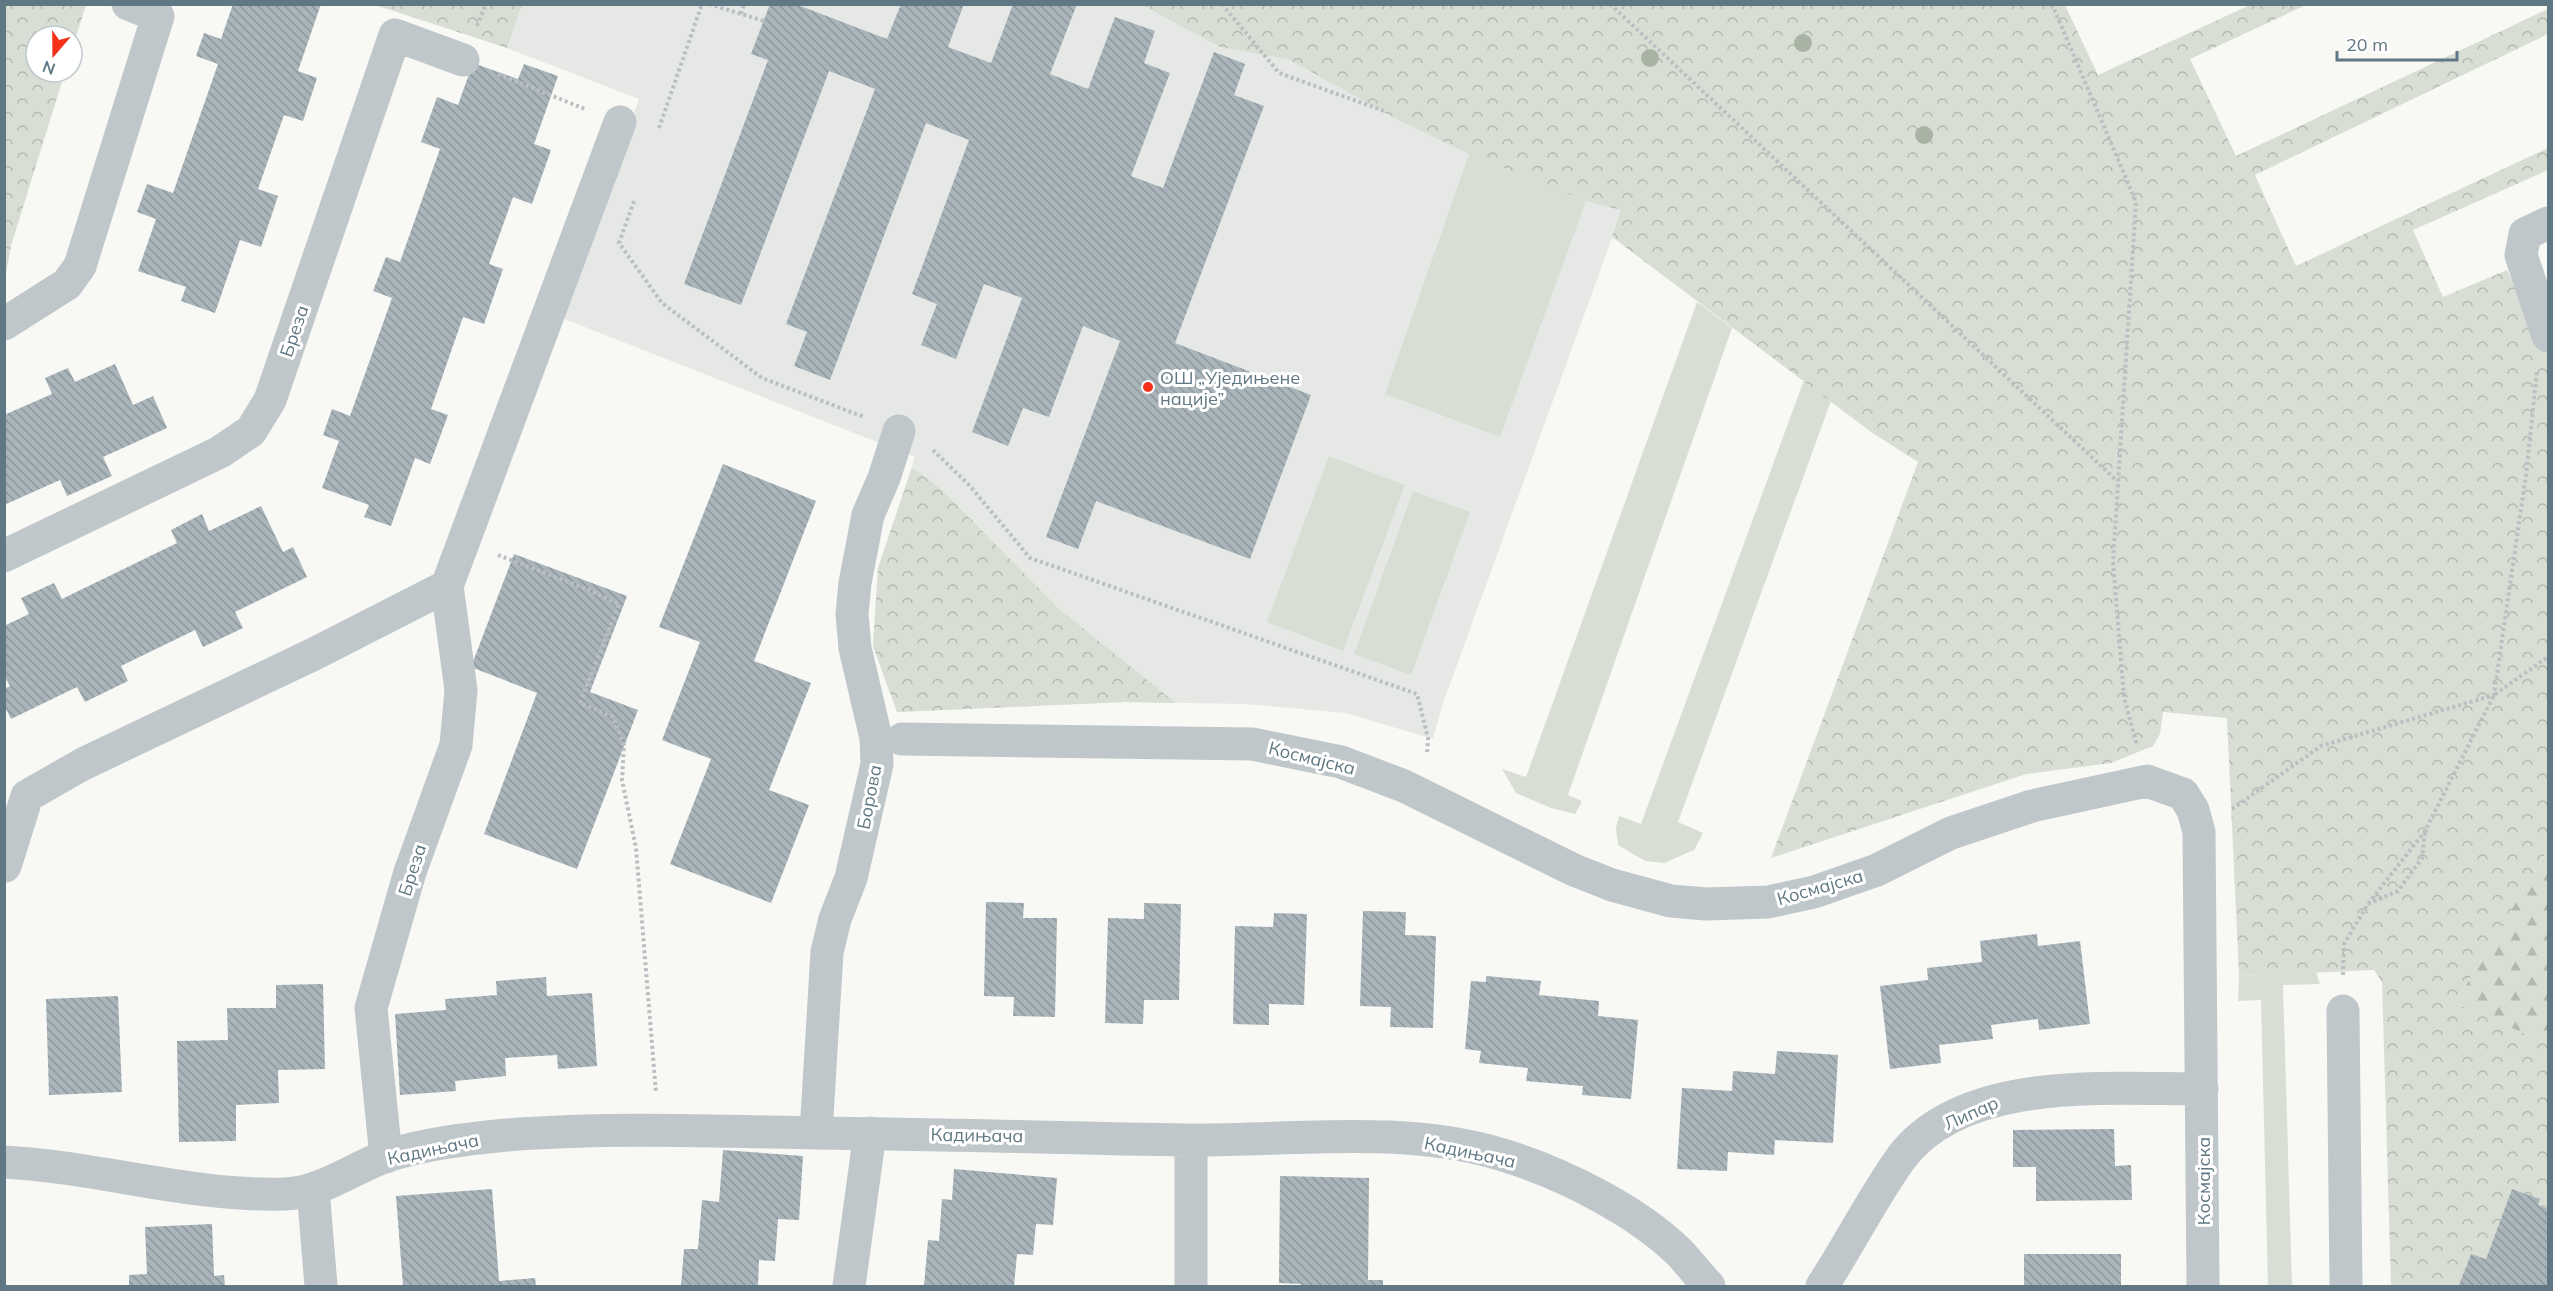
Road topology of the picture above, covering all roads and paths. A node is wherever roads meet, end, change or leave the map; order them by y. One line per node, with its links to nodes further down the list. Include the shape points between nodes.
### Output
1 (128, 4): 16 (street, via 158,16 80,266 66,284)
2 (702, 4): 13 (path)
3 (709, 4): 8 (path)
4 (744, 4): 8 (path)
5 (1222, 4): 11 (path, via 1279,73)
6 (1610, 4): 19 (path)
7 (2052, 4): 19 (path, via 2136,202)
8 (741, 14): 9 (path)
9 (764, 21)
10 (463, 60): 12 (path); 21 (street, Бреза, via 395,35 270,400 251,431 220,452)
11 (1384, 111)
12 (620, 122): 20 (street, Бреза)
13 (656, 136)
14 (638, 190): 18 (path, via 619,243 662,303 762,378)
15 (2537, 228): 17 (street, via 2521,255)
16 (4, 324)
17 (2545, 330): 24 (path)
18 (899, 431): 27 (path, via 937,452 1030,558 1417,694 1428,738); 35 (street, Борова, via 868,515 855,583 855,648 876,738 877,764 851,878 827,952)
19 (2116, 481): 26 (path, via 2113,562 2124,697)
20 (463, 542): 22 (street, Бреза); 34 (path, via 619,604 580,703 613,717 624,745 622,780 636,848)
21 (4, 556)
22 (447, 586): 30 (street, via 83,764 27,796); 38 (street, Бреза, via 461,690 456,745 410,872 371,1008)
23 (2548, 657): 24 (path)
24 (2494, 695): 28 (path, via 2321,746); 29 (path)
25 (902, 739): 27 (street, Космајска, via 1252,744 1341,762)
26 (2138, 747)
27 (1418, 794): 33 (street, Космајска, via 1612,885 1671,901 1706,904 1768,902 1814,892 1877,870 1951,833 2032,806 2147,781 2166,786 2183,794 2193,810 2199,832)
28 (2224, 814)
29 (2425, 831): 31 (path); 31 (path, via 2422,858 2398,891)
30 (5, 866)
31 (2368, 904): 32 (path, via 2344,944)
32 (2343, 1011): 47 (street)
33 (2202, 1089): 45 (street, Липар, via 2065,1089 2017,1095 1981,1105 1946,1122 1921,1138 1902,1158); 46 (street, Космајска)
34 (659, 1129): 35 (street, Кадињача); 38 (street, Кадињача, via 507,1135 446,1142)
35 (816, 1133): 36 (street, Кадињача)
36 (870, 1133): 37 (street, Кадињача); 42 (street)
37 (1191, 1140): 43 (street); 44 (street, Кадињача, via 1368,1137 1437,1142 1503,1155 1571,1182 1628,1212 1678,1251)
38 (386, 1156): 40 (street, Кадињача)
39 (4, 1162): 40 (street, Кадињача, via 186,1188 255,1194 292,1194)
40 (313, 1189): 41 (street)
41 (321, 1287)
42 (849, 1287)
43 (1191, 1287)
44 (1709, 1287)
45 (1822, 1287)
46 (2203, 1287)
47 (2346, 1287)

